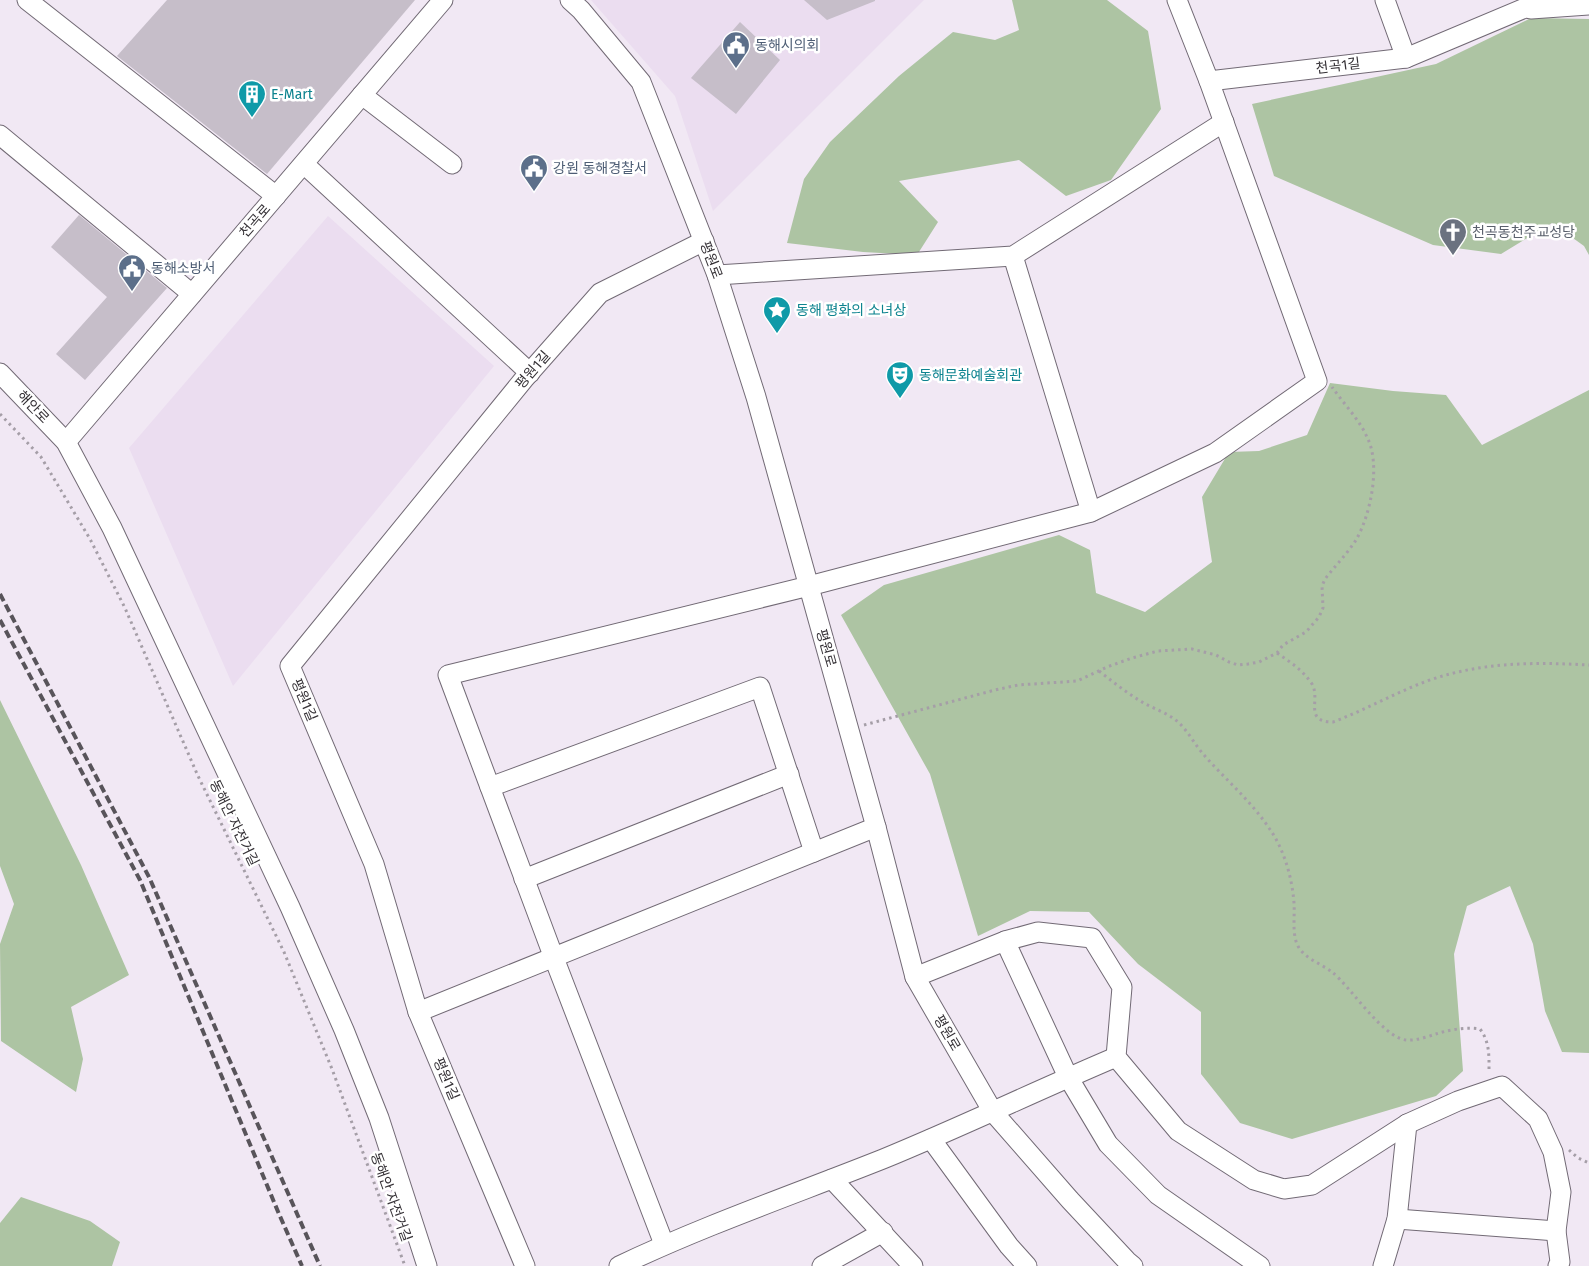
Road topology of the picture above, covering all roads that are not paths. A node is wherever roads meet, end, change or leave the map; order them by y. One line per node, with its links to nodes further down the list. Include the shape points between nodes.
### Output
1 (27, 0): 16 (street)
2 (443, 0): 11 (street, 천곡로)
3 (570, 0): 17 (street, 평원로, via 582,10 641,82)
4 (1177, 0): 10 (street)
5 (1384, 0): 9 (street)
6 (1544, 0): 8 (street, 천곡1길)
7 (1589, 5): 8 (street)
8 (1522, 9): 9 (street, 천곡1길)
9 (1406, 58): 10 (street, 천곡1길)
10 (1209, 81): 12 (street)
11 (362, 95): 14 (street, 천곡로); 15 (street)
12 (1224, 122): 18 (street); 24 (street, via 1317,381 1215,453)
13 (0, 135): 20 (street)
14 (304, 164): 16 (street, 천곡로); 22 (street)
15 (452, 164)
16 (276, 196): 20 (street, 천곡로)
17 (704, 241): 19 (street, 평원로); 22 (street, 평원1길, via 600,293)
18 (1013, 256): 19 (street); 24 (street)
19 (717, 276): 25 (street, 평원로, via 756,397)
20 (192, 294): 23 (street, 천곡로)
21 (0, 372): 23 (street, 해안로)
22 (530, 373): 34 (street, 평원1길, via 290,666 374,864)
23 (66, 442): 45 (street, 해안로, via 112,528 290,907 379,1118)
24 (1091, 512): 25 (street)
25 (809, 586): 27 (street, via 448,675); 28 (street, 평원로)
26 (789, 774): 27 (street, via 760,687); 29 (street); 30 (street)
27 (490, 787): 30 (street)
28 (876, 827): 29 (street); 33 (street, 평원로)
29 (814, 852): 32 (street)
30 (524, 879): 32 (street)
31 (1004, 941): 33 (street); 35 (street, via 1038,932 1092,938 1122,987); 36 (street)
32 (554, 958): 34 (street); 44 (street)
33 (915, 977): 37 (street, 평원로)
34 (418, 1012): 46 (street, 평원1길)
35 (1116, 1057): 36 (street); 38 (street, via 1178,1131 1254,1180 1284,1189 1312,1185)
36 (1068, 1077): 37 (street); 52 (street, via 1108,1144 1158,1195)
37 (993, 1112): 39 (street); 51 (street, 평원로)
38 (1407, 1124): 41 (street); 42 (street, via 1502,1086 1538,1119 1552,1152 1561,1192)
39 (932, 1139): 40 (street); 50 (street, via 1009,1246)
40 (832, 1180): 43 (street); 44 (street)
41 (1397, 1219): 42 (street); 53 (street)
42 (1556, 1231): 54 (street)
43 (883, 1232): 48 (street); 49 (street)
44 (664, 1244): 47 (street)
45 (428, 1266)
46 (525, 1266)
47 (619, 1266)
48 (822, 1266)
49 (914, 1266)
50 (1028, 1266)
51 (1133, 1266)
52 (1260, 1266)
53 (1384, 1266)
54 (1558, 1266)

